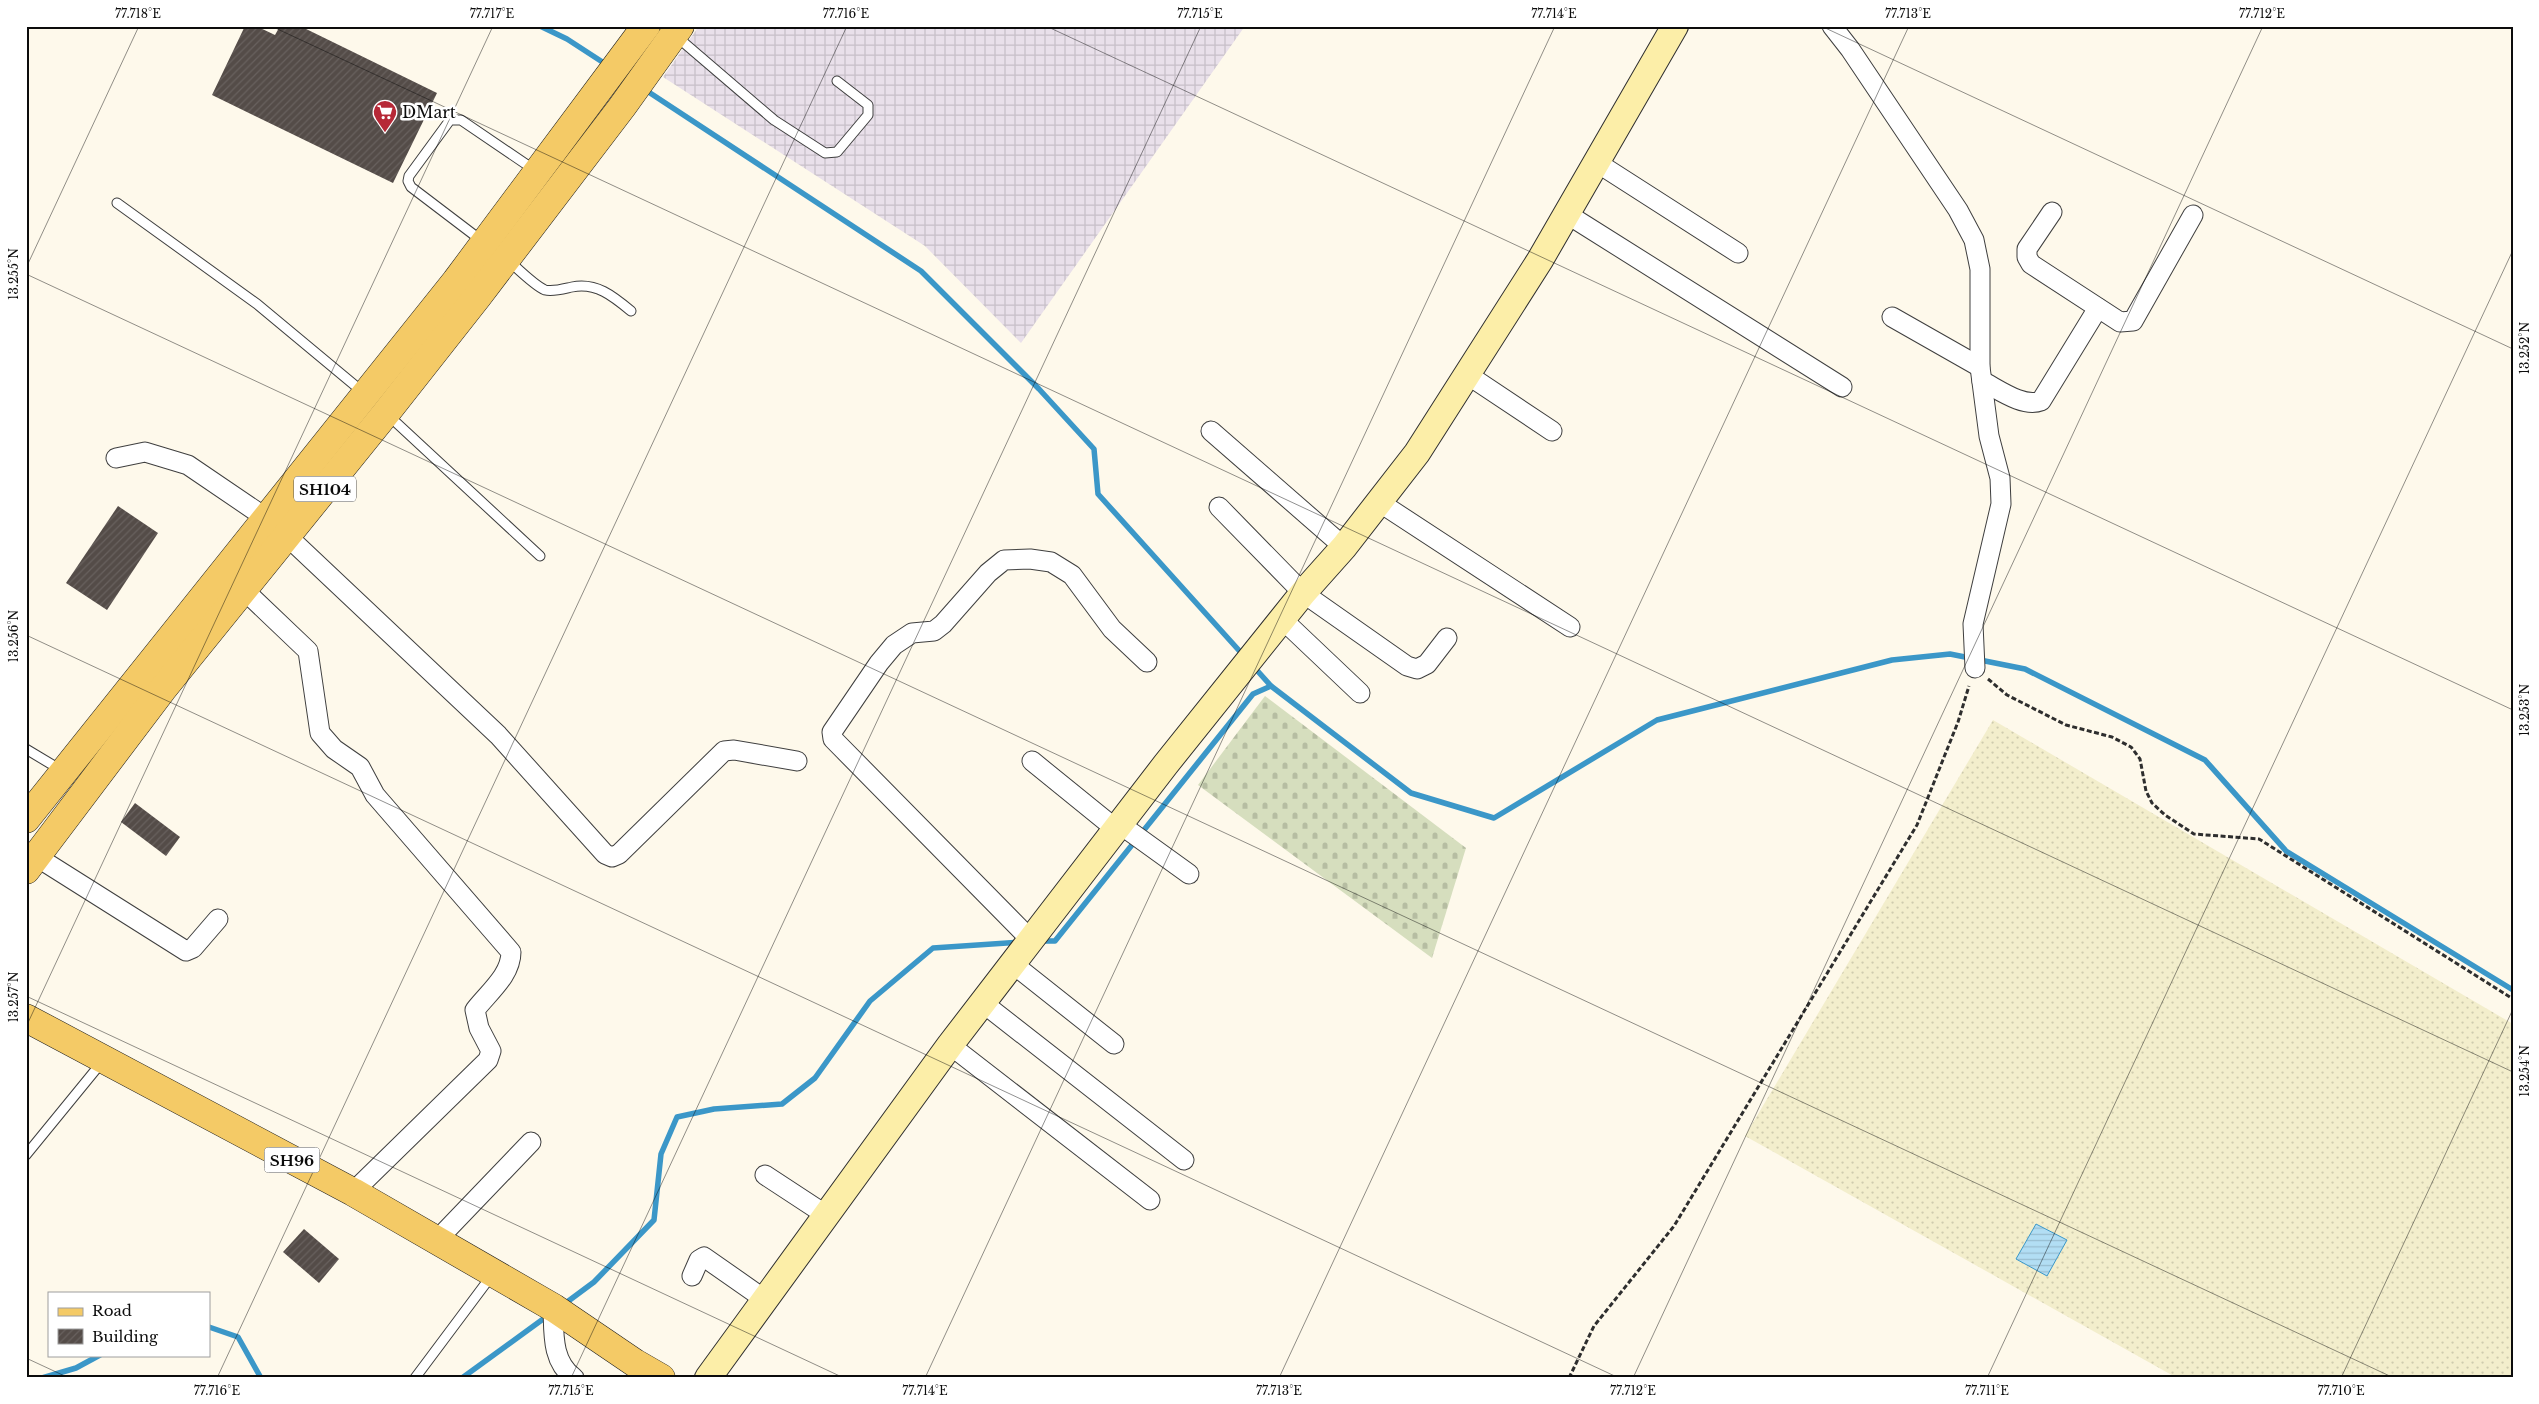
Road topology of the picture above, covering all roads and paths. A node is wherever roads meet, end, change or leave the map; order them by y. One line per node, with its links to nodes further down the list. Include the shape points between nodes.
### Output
1 (1675, 26): 5 (street)
2 (1832, 26): 17 (street, via 1958,210 1974,240 1980,269)
3 (661, 35): 4 (lane, via 825,154 837,152 869,110 868,105); 6 (main road, SH104, via 599,90); 13 (main road, SH104, via 622,107)
4 (837, 81)
5 (1596, 162): 9 (street); 12 (street)
6 (537, 172): 11 (main road, SH104); 11 (lane, via 461,120 450,120 408,181 411,187)
7 (116, 203): 20 (lane, via 257,304)
8 (2052, 212): 14 (street, via 2027,249 2027,257 2031,264)
9 (1567, 214): 18 (street); 19 (street)
10 (2193, 215): 14 (street, via 2133,321 2120,322)
11 (484, 242): 20 (main road, SH104)
12 (1738, 253)
13 (506, 259): 15 (lane, via 544,290 583,285 598,288); 20 (main road, SH104)
14 (2098, 308): 17 (street, via 2041,401 2034,404 2025,402)
15 (631, 311)
16 (1892, 317): 17 (street)
17 (1981, 374): 36 (street, via 2000,478 2001,504 1973,624)
18 (1468, 375): 22 (street); 24 (street, via 1417,453)
19 (1842, 387)
20 (375, 404): 26 (main road, SH104); 27 (main road, SH104); 29 (lane)
21 (1211, 431): 28 (street)
22 (1552, 431)
23 (116, 458): 26 (street, via 145,452 181,463)
24 (1379, 502): 28 (street); 33 (street)
25 (1219, 507): 31 (street)
26 (266, 518): 41 (main road, SH104)
27 (287, 536): 30 (main road, SH104); 39 (street, via 498,735 605,854 612,857 619,854 724,751)
28 (1344, 547): 31 (street)
29 (540, 556)
30 (244, 590): 44 (main road, SH104, via 162,690); 58 (street, via 308,651 320,733 325,741 360,768 375,795 511,952 507,971 475,1010 490,1051 488,1060)
31 (1303, 593): 32 (street); 34 (street, via 1406,666 1417,670 1427,664)
32 (1283, 620): 37 (street); 43 (street)
33 (1570, 627)
34 (1447, 638)
35 (1147, 662): 47 (street, via 1112,629 1072,575 1052,562 1004,560 988,572 934,631 912,633 894,645 832,732 832,739)
36 (1975, 668): 48 (path, via 2007,696 2066,726 2112,737 2130,747 2140,759 2152,803 2194,834 2259,839); 70 (path, via 1958,722 1917,825 1674,1226 1594,1326)
37 (1360, 693)
38 (26, 749): 41 (lane)
39 (797, 761)
40 (1032, 761): 43 (street)
41 (63, 772): 42 (main road, SH104)
42 (26, 819)
43 (1119, 827): 45 (street); 47 (street)
44 (31, 864): 46 (street, via 186,951 193,948)
45 (1189, 874)
46 (218, 919)
47 (1023, 951): 49 (street); 51 (street)
48 (2513, 999)
49 (982, 1003): 52 (street); 56 (street)
50 (26, 1018): 53 (main road, SH96)
51 (1114, 1044)
52 (950, 1045): 59 (street); 60 (street)
53 (104, 1060): 55 (lane); 58 (main road, SH96)
54 (531, 1142): 61 (street)
55 (26, 1155)
56 (1184, 1160)
57 (765, 1175): 60 (street)
58 (352, 1192): 61 (main road, SH96)
59 (1150, 1200)
60 (826, 1215): 64 (street)
61 (437, 1240): 62 (main road, SH96)
62 (494, 1273): 65 (main road, SH96); 66 (lane)
63 (692, 1276): 64 (street, via 699,1260 704,1257)
64 (764, 1299): 69 (street)
65 (557, 1309): 67 (street, via 555,1349 566,1372); 68 (main road, SH96, via 635,1364)
66 (415, 1378)
67 (574, 1378)
68 (661, 1378)
69 (708, 1378)
70 (1569, 1378)

